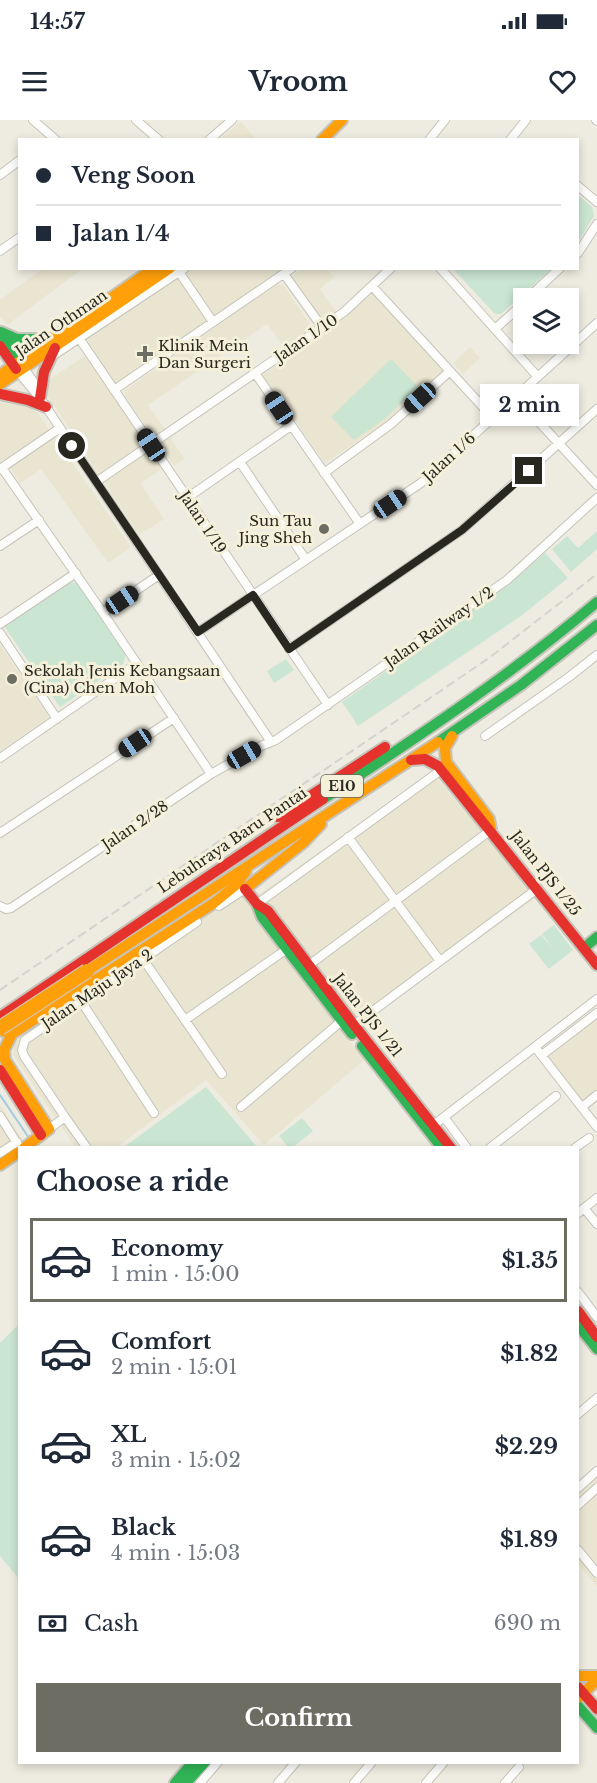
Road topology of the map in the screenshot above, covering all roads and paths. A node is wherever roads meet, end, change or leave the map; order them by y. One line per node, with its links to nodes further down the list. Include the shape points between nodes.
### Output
1 (33, 120): 8 (street)
2 (136, 120): 9 (street)
3 (232, 120): 10 (street)
4 (342, 120): 11 (main road)
5 (351, 120): 12 (main road)
6 (445, 120): 13 (street)
7 (526, 120): 14 (street)
8 (51, 138)
9 (157, 138)
10 (211, 138)
11 (324, 138)
12 (334, 138)
13 (431, 138)
14 (514, 138)
15 (18, 162): 16 (street)
16 (0, 175)
17 (579, 187): 18 (street)
18 (597, 202)
19 (597, 225): 22 (street)
20 (18, 238): 21 (street)
21 (0, 251)
22 (579, 252)
23 (171, 270): 32 (street); 37 (street); 38 (main road, Jalan Othman)
24 (289, 270): 28 (street)
25 (389, 270): 29 (street, Jalan 1/10)
26 (442, 270): 35 (street)
27 (558, 270): 30 (street)
28 (284, 274): 32 (street); 34 (street)
29 (372, 286): 34 (street, Jalan 1/10); 42 (street)
30 (539, 288)
31 (513, 313): 35 (street)
32 (213, 322): 47 (street)
33 (597, 324): 45 (street, Jalan 1/6)
34 (322, 327): 43 (street, Jalan 1/10)
35 (496, 328): 45 (street)
36 (0, 331): 38 (main road, via 17,339); 41 (main road)
37 (79, 339): 40 (street); 47 (street, Jalan 1/19)
38 (54, 342): 40 (main road); 41 (main road, Jalan Othman)
39 (0, 346): 41 (main road)
40 (49, 359): 49 (main road)
41 (19, 366): 44 (main road, Jalan Othman); 46 (main road, Jalan Othman); 49 (street, via 27,385)
42 (450, 371): 52 (street); 59 (street, via 391,424)
43 (255, 373): 53 (street); 56 (street, Jalan 1/10)
44 (0, 375)
45 (538, 377): 50 (street, Jalan 1/6)
46 (0, 384)
47 (114, 390): 56 (street, Jalan 1/19)
48 (0, 394): 49 (main road, via 28,400)
49 (39, 397): 54 (street)
50 (516, 397): 52 (street, Jalan 1/6); 55 (street)
51 (597, 409): 55 (street)
52 (493, 418): 65 (street, Jalan 1/6, via 421,483)
53 (291, 426): 57 (street); 59 (street)
54 (60, 428): 58 (street); 60 (street)
55 (559, 444): 61 (street); 77 (street, via 462,530)
56 (151, 445): 60 (street, Jalan 1/10); 62 (street, Jalan 1/19)
57 (240, 462): 62 (street); 67 (street)
58 (1, 468): 64 (street)
59 (324, 473): 65 (street)
60 (96, 482): 69 (street)
61 (597, 485)
62 (187, 498): 70 (street, Jalan 1/19)
63 (597, 498): 80 (street, Jalan Railway 1/2, via 507,580)
64 (39, 520): 66 (street); 68 (street)
65 (360, 525): 67 (street, Jalan 1/6)
66 (0, 546)
67 (306, 560): 70 (street, Jalan 1/6)
68 (76, 573): 72 (street); 73 (street)
69 (159, 575): 72 (street); 75 (street)
70 (253, 595): 75 (street, Jalan 1/6); 77 (street, Jalan 1/19)
71 (597, 602): 81 (main road, Lebuhraya Baru Pantai / E10, via 525,661)
72 (103, 613): 79 (street)
73 (0, 624)
74 (597, 625): 84 (main road, Lebuhraya Baru Pantai / E10)
75 (198, 632): 86 (street)
76 (0, 633): 83 (street)
77 (289, 649): 80 (street, Jalan 1/19)
78 (597, 655): 85 (street)
79 (137, 663): 82 (street); 83 (street)
80 (328, 705): 86 (street, Jalan Railway 1/2)
81 (451, 713): 109 (main road, Lebuhraya Baru Pantai / E10); 109 (main road, via 343,772)
82 (174, 718): 90 (street); 93 (street)
83 (57, 719): 87 (street)
84 (455, 730): 88 (main road, Lebuhraya Baru Pantai / E10); 92 (main road, Jalan PJS 1/25, via 445,745 446,762 489,819)
85 (485, 736)
86 (272, 742): 90 (street, Jalan 2/28)
87 (0, 758)
88 (411, 760): 89 (main road, via 425,759); 91 (main road, Lebuhraya Baru Pantai / E10)
89 (441, 770): 92 (main road, Jalan PJS 1/25); 94 (street)
90 (211, 774): 100 (street, Jalan 2/28, via 11,908)
91 (335, 809): 95 (main road, Lebuhraya Baru Pantai / E10); 96 (main road, via 304,842)
92 (491, 830): 97 (main road, Jalan PJS 1/25); 98 (street)
93 (0, 833)
94 (348, 837): 98 (street); 99 (street)
95 (253, 862): 113 (main road, Lebuhraya Baru Pantai / E10, bridge); 113 (main road, via 236,885 213,903)
96 (245, 889): 99 (main road, Jalan PJS 1/21); 104 (street, Jalan Maju Jaya 2)
97 (537, 889): 103 (main road, Jalan PJS 1/25); 105 (street)
98 (396, 901): 105 (street); 106 (street)
99 (257, 904): 102 (main road, Jalan PJS 1/21, via 262,917); 106 (main road, Jalan PJS 1/21, via 268,911)
100 (0, 906)
101 (597, 937): 103 (main road)
102 (287, 949): 111 (street); 112 (main road, Jalan PJS 1/21)
103 (592, 953)
104 (143, 959): 108 (street, Jalan Maju Jaya 2); 111 (street)
105 (440, 961): 112 (street)
106 (309, 965): 112 (main road, Jalan PJS 1/21)
107 (597, 999): 114 (street)
108 (81, 1001): 122 (street); 124 (street, Jalan Maju Jaya 2, via 30,1035 23,1045 24,1056)
109 (1, 1011)
110 (597, 1012): 115 (street)
111 (185, 1020): 117 (street)
112 (344, 1022): 120 (street); 125 (main road, Jalan PJS 1/21)
113 (4, 1029): 127 (main road, via 5,1060)
114 (535, 1047): 115 (street); 125 (street)
115 (542, 1055): 121 (street)
116 (0, 1071): 127 (main road)
117 (222, 1074)
118 (597, 1095): 121 (street)
119 (556, 1096): 135 (street)
120 (241, 1107)
121 (582, 1107): 126 (street)
122 (154, 1113)
123 (0, 1116): 129 (street)
124 (65, 1117): 127 (street); 131 (street, Jalan Maju Jaya 2)
125 (435, 1123): 132 (main road, Jalan PJS 1/21); 133 (main road, Jalan PJS 1/21); 134 (street)
126 (597, 1127)
127 (45, 1132): 130 (main road)
128 (589, 1138): 136 (street)
129 (19, 1146)
130 (22, 1146)
131 (86, 1146)
132 (441, 1146)
133 (450, 1146)
134 (464, 1146)
135 (493, 1146)
136 (578, 1146)
137 (18, 1148): 139 (street)
138 (18, 1149): 140 (main road)
139 (0, 1153)
140 (0, 1165)
141 (597, 1198): 142 (street)
142 (581, 1210): 143 (street)
143 (597, 1224)
144 (579, 1293): 146 (street)
145 (579, 1312): 148 (main road)
146 (597, 1317)
147 (579, 1326): 149 (main road)
148 (597, 1337)
149 (597, 1348)
150 (597, 1398): 151 (street)
151 (579, 1413)
152 (597, 1471): 153 (street)
153 (579, 1487)
154 (597, 1488): 155 (street)
155 (579, 1504)
156 (579, 1551): 157 (street)
157 (597, 1573)
158 (579, 1676): 159 (main road)
159 (597, 1678): 160 (main road)
160 (579, 1696): 161 (main road); 162 (main road)
161 (597, 1708)
162 (597, 1728)
163 (192, 1764): 170 (main road)
164 (203, 1764): 171 (main road)
165 (216, 1764): 172 (street)
166 (294, 1764): 173 (street)
167 (370, 1764): 174 (street)
168 (442, 1764): 175 (street)
169 (519, 1767): 176 (street)
170 (175, 1783)
171 (186, 1783)
172 (200, 1783)
173 (278, 1783)
174 (354, 1783)
175 (426, 1783)
176 (505, 1783)

